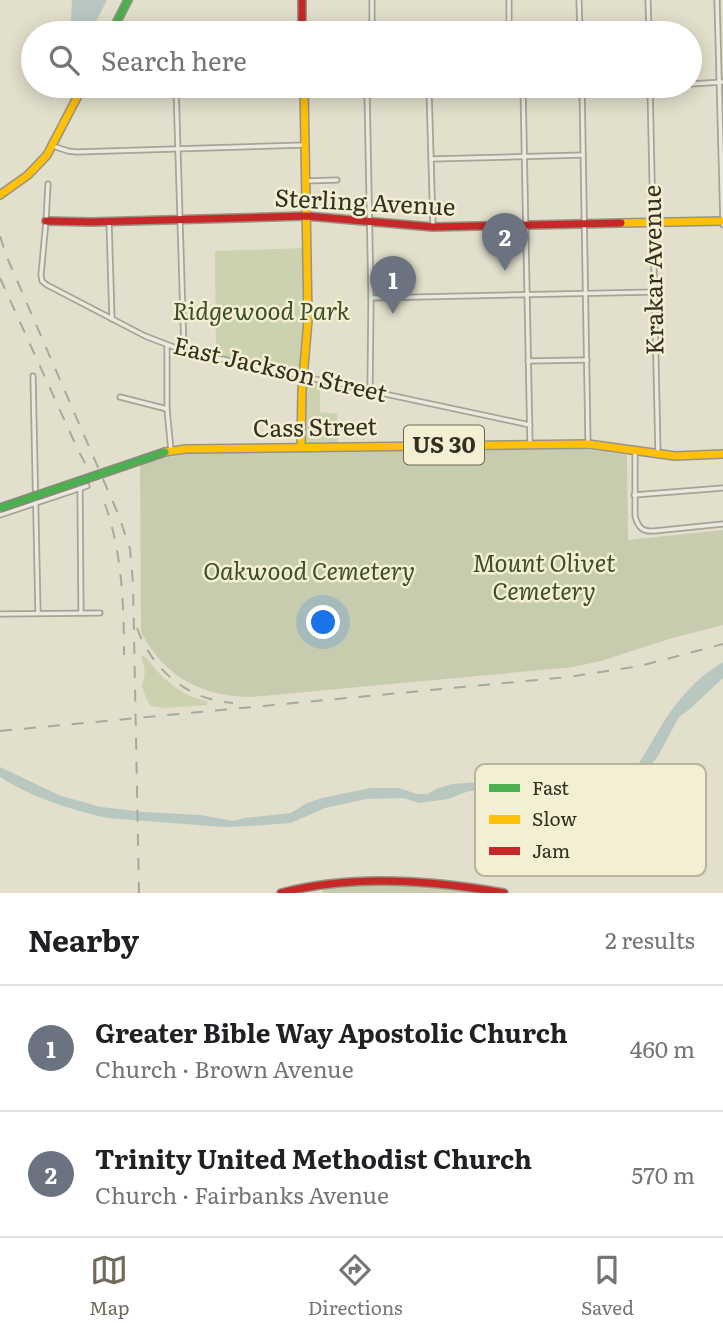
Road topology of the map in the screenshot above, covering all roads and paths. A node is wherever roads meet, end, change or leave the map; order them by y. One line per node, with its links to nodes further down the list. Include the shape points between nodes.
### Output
1 (128, 0): 8 (street)
2 (302, 0): 9 (street)
3 (372, 0): 10 (street)
4 (509, 0): 11 (street)
5 (579, 0): 12 (street)
6 (648, 0): 13 (street)
7 (717, 0): 14 (street)
8 (117, 21)
9 (302, 21)
10 (372, 21)
11 (509, 21)
12 (580, 21)
13 (649, 21)
14 (721, 82): 15 (street); 40 (street)
15 (702, 83)
16 (77, 98): 25 (street)
17 (176, 98): 26 (street)
18 (304, 98): 24 (street)
19 (371, 98): 38 (street)
20 (429, 98): 29 (street)
21 (523, 98): 28 (street)
22 (582, 98): 27 (street)
23 (650, 98): 39 (street, Krakar Avenue)
24 (305, 145): 26 (street); 31 (street)
25 (53, 146): 26 (street, via 76,152); 33 (street, via 36,167)
26 (178, 149): 35 (street)
27 (584, 155): 28 (street); 42 (street)
28 (524, 157): 29 (street); 41 (street)
29 (431, 159): 43 (street)
30 (337, 180): 31 (street)
31 (305, 181): 34 (street)
32 (48, 184): 36 (street)
33 (0, 195)
34 (306, 216): 35 (street, Sterling Avenue); 38 (street, Sterling Avenue); 54 (street, via 308,320)
35 (180, 219): 37 (street, Sterling Avenue); 50 (street)
36 (47, 221): 37 (street, Sterling Avenue); 48 (street, East Jackson Street, via 42,281)
37 (109, 221): 48 (street)
38 (370, 222): 43 (street, Sterling Avenue); 47 (street)
39 (653, 223): 40 (street, Sterling Avenue); 42 (street, Sterling Avenue); 44 (street, Krakar Avenue)
40 (723, 223)
41 (525, 225): 42 (street, Sterling Avenue); 43 (street, Sterling Avenue); 46 (street)
42 (584, 225): 45 (street)
43 (433, 227)
44 (654, 292): 45 (street); 64 (street, Krakar Avenue)
45 (586, 294): 46 (street); 51 (street)
46 (526, 295): 47 (street); 52 (street)
47 (371, 298): 55 (street)
48 (112, 319): 49 (street, East Jackson Street)
49 (166, 345): 50 (street, East Jackson Street); 57 (street)
50 (184, 351): 54 (street, East Jackson Street)
51 (587, 360): 52 (street); 60 (street)
52 (528, 361): 58 (street)
53 (33, 376): 70 (street)
54 (303, 376): 55 (street, East Jackson Street); 61 (street)
55 (370, 391): 58 (street, East Jackson Street)
56 (120, 397): 57 (street)
57 (167, 409): 62 (street)
58 (530, 425): 59 (street)
59 (530, 444): 60 (street, Cass Street / US 30); 61 (street, Cass Street / US 30)
60 (588, 444): 63 (street, Cass Street / US 30)
61 (301, 447): 62 (street, Cass Street / US 30)
62 (168, 451): 71 (street, Cass Street / US 30, bridge)
63 (635, 451): 64 (street, Cass Street / US 30); 69 (street)
64 (658, 454): 65 (street, Cass Street / US 30)
65 (723, 454)
66 (87, 486): 67 (street)
67 (80, 488): 70 (street); 75 (street)
68 (723, 488): 69 (street)
69 (634, 495): 73 (street, via 637,524 648,532)
70 (36, 503): 72 (street); 74 (street)
71 (0, 508)
72 (0, 515)
73 (723, 524)
74 (38, 613): 75 (street); 77 (street)
75 (81, 613): 76 (street)
76 (100, 613)
77 (0, 614)
78 (317, 883): 79 (street); 80 (street); 81 (street, via 391,880)
79 (281, 893)
80 (317, 893)
81 (504, 893)

